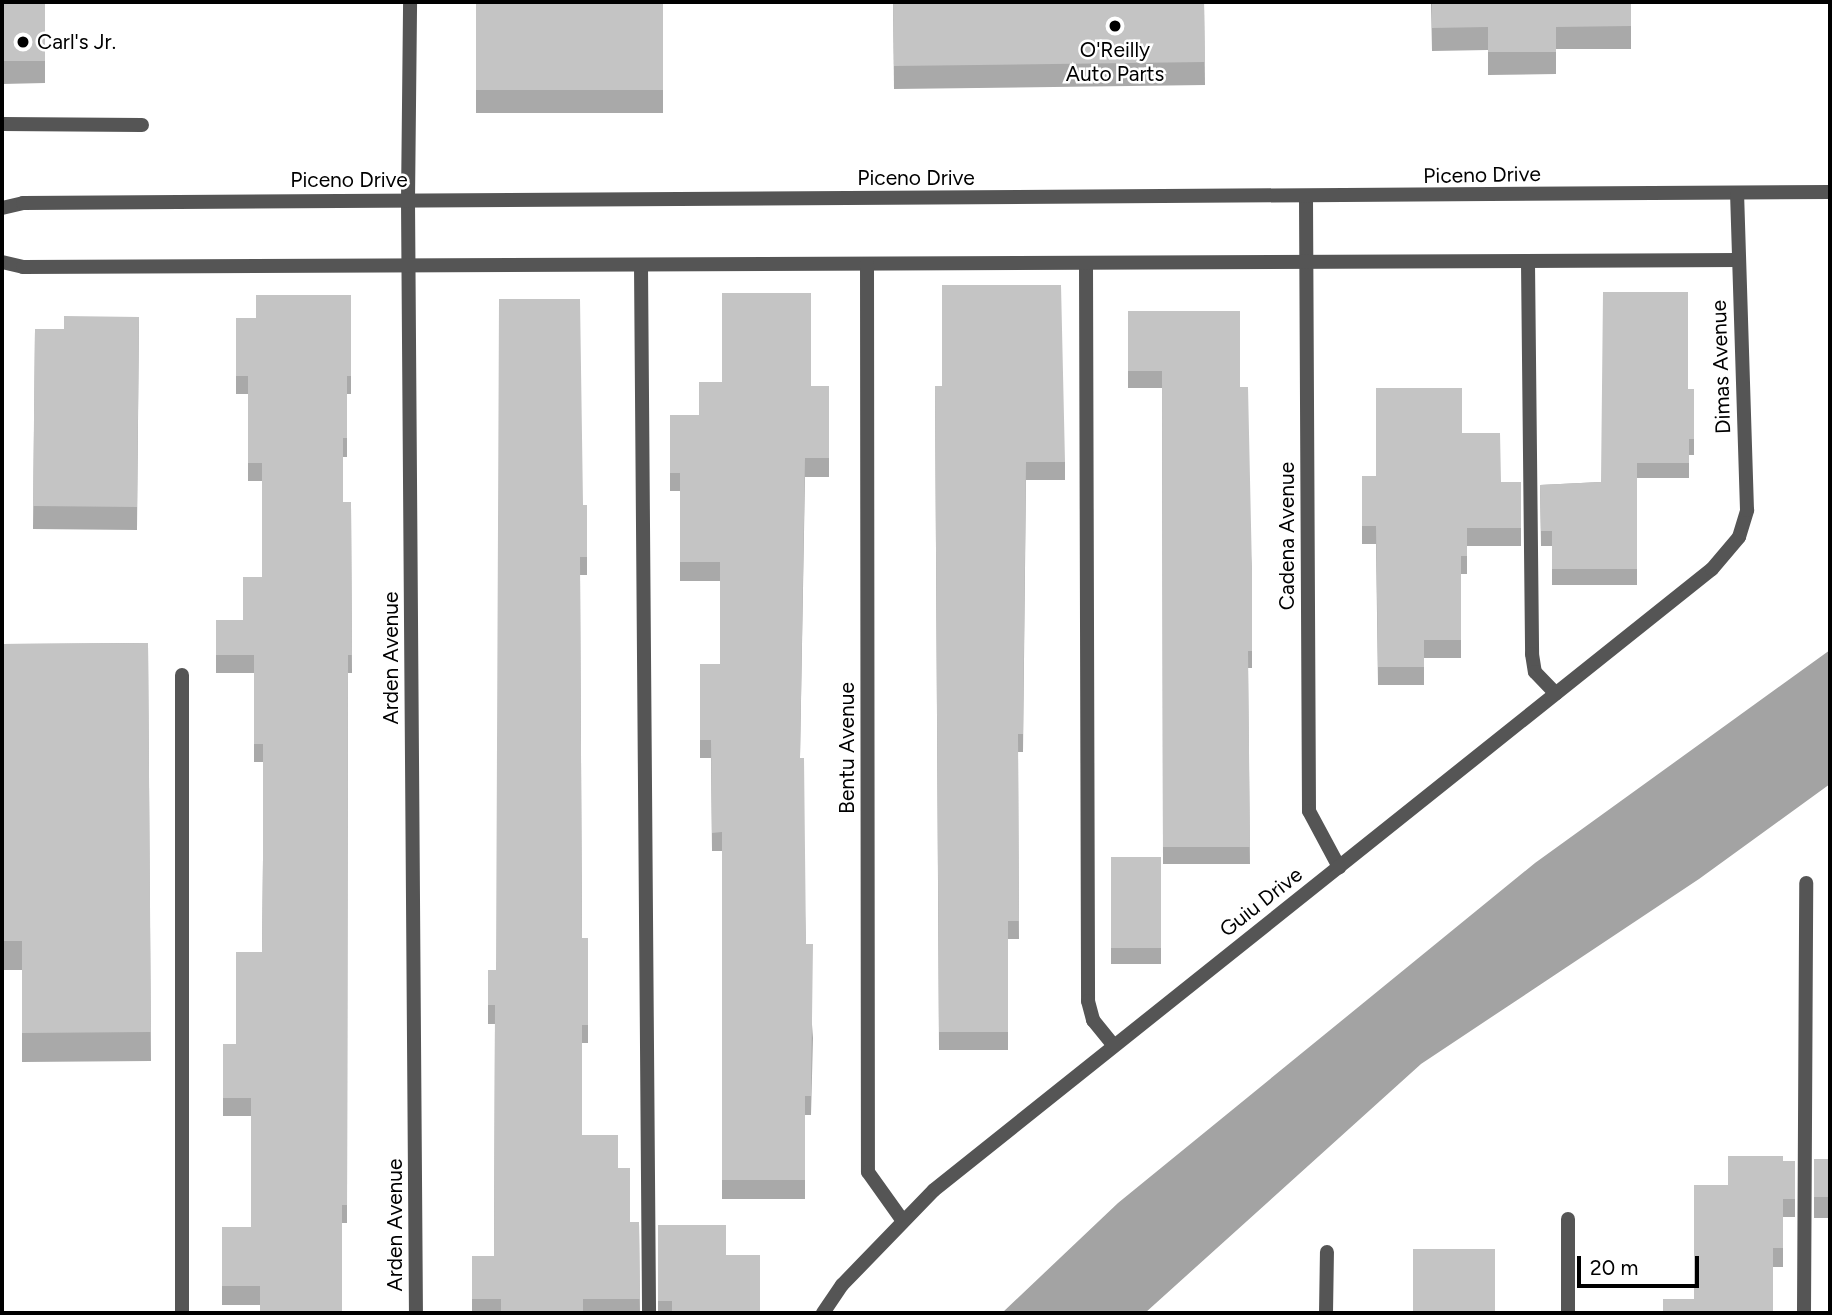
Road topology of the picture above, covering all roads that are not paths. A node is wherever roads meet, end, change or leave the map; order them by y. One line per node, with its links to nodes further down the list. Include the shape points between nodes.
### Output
1 (410, 2): 7 (street, Arden Avenue)
2 (2, 124): 3 (street)
3 (142, 125)
4 (1830, 192): 5 (street, Piceno Drive)
5 (1737, 194): 6 (street, Piceno Drive); 9 (street, Dimas Avenue)
6 (1307, 198): 7 (street, Piceno Drive); 15 (street, Cadena Avenue)
7 (408, 201): 8 (street, Piceno Drive, via 23,203); 16 (street, Arden Avenue)
8 (2, 208)
9 (1739, 260): 11 (street); 17 (street, Dimas Avenue, via 1747,510)
10 (2, 262): 16 (street, via 23,267)
11 (1528, 263): 15 (street); 19 (street, via 1532,654 1535,672)
12 (867, 264): 13 (street); 14 (street); 24 (street, Bentu Avenue, via 868,1172)
13 (1086, 264): 15 (street); 22 (street, via 1088,1000 1093,1020)
14 (641, 265): 16 (street); 28 (street)
15 (1307, 265): 20 (street, Cadena Avenue, via 1309,811)
16 (409, 267): 27 (street, Arden Avenue)
17 (1739, 537): 19 (street, Guiu Drive, via 1712,569)
18 (182, 675): 26 (street)
19 (1556, 694): 20 (street, Guiu Drive)
20 (1339, 867): 22 (street, Guiu Drive)
21 (1807, 883): 32 (street)
22 (1114, 1046): 24 (street, Guiu Drive, via 934,1190)
23 (1568, 1219): 31 (street)
24 (902, 1221): 29 (street, Guiu Drive, via 842,1285)
25 (1327, 1252): 30 (street)
26 (182, 1313)
27 (416, 1313)
28 (649, 1313)
29 (823, 1313)
30 (1326, 1313)
31 (1568, 1313)
32 (1804, 1313)

